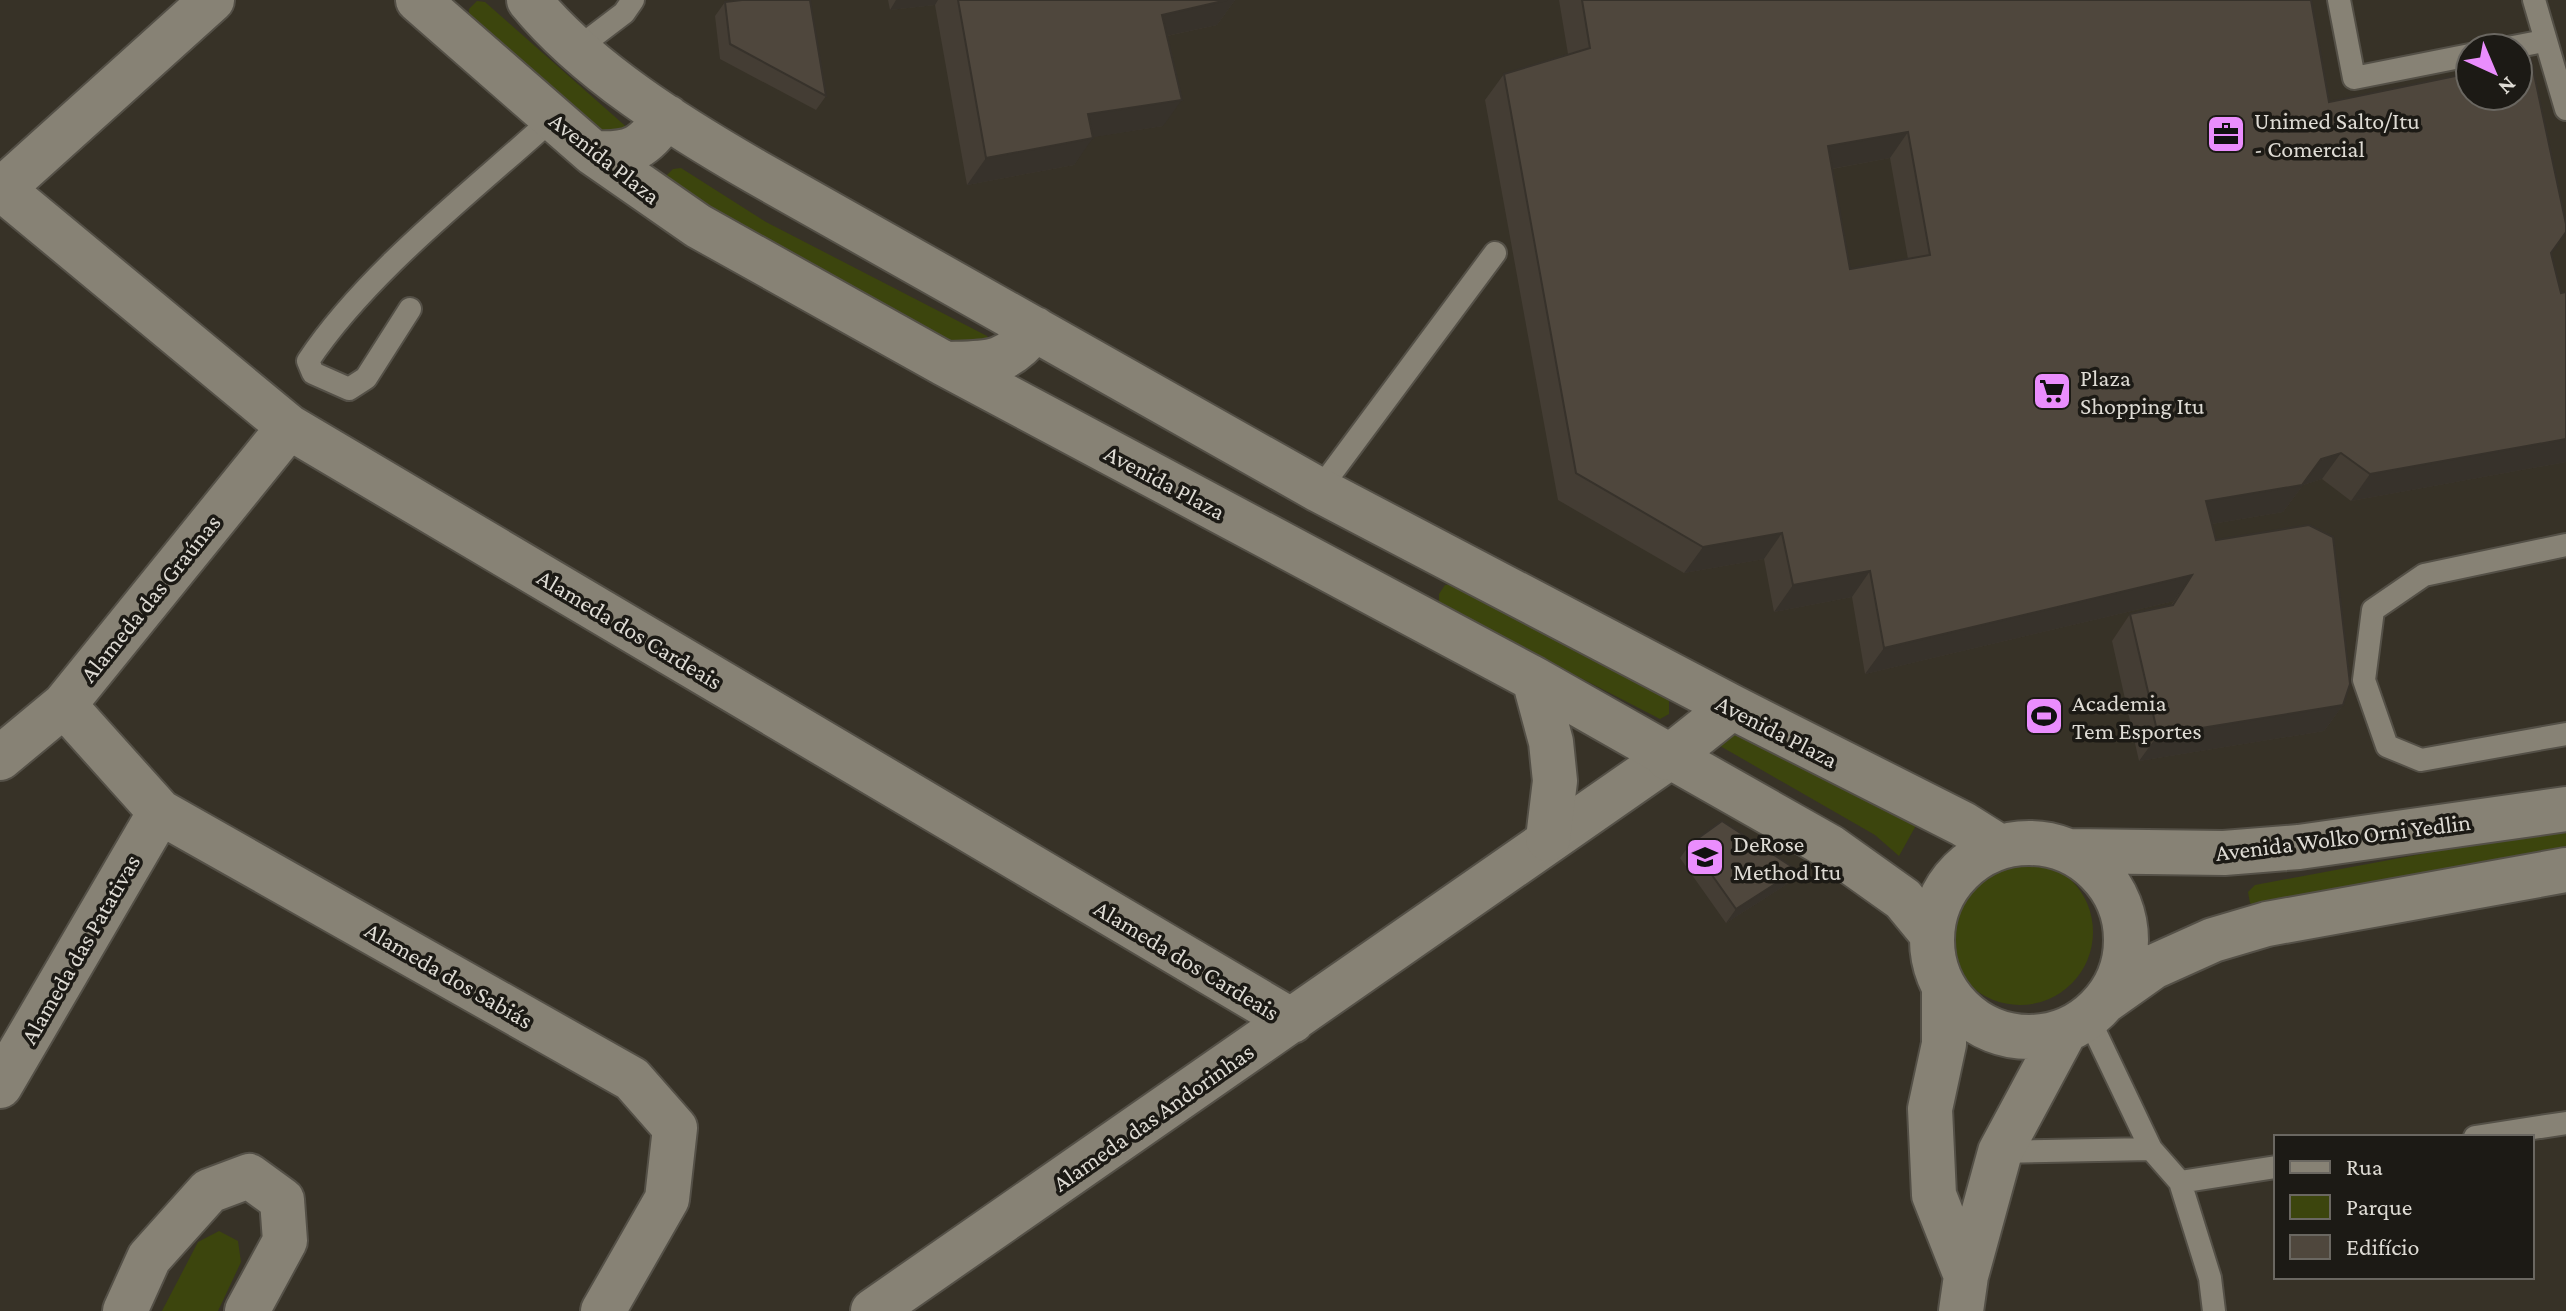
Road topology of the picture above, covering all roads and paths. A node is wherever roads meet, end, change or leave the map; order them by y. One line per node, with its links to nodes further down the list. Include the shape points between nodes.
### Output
1 (169, 0): 12 (street)
2 (212, 0): 12 (street)
3 (418, 0): 15 (street, Avenida Plaza)
4 (529, 0): 10 (street, Avenida Plaza)
5 (633, 0): 10 (lane)
6 (2339, 0): 11 (lane, via 2354,78)
7 (2534, 0): 8 (lane)
8 (2544, 41): 9 (lane); 13 (lane)
9 (2534, 43)
10 (578, 48): 14 (street, Avenida Plaza)
11 (2454, 58)
12 (131, 72): 17 (street)
13 (2566, 109)
14 (667, 117): 16 (street, via 647,141 625,154); 20 (street, Avenida Plaza)
15 (552, 119): 16 (street, Avenida Plaza); 19 (lane, via 333,323 308,361 313,373 349,389 366,378)
16 (593, 153): 21 (street, Avenida Plaza, via 698,226)
17 (1, 190): 22 (street, Alameda dos Cardeais)
18 (1495, 253): 23 (lane)
19 (410, 309)
20 (1035, 329): 21 (street, via 1019,350 1002,360); 23 (street, Avenida Plaza)
21 (945, 364): 25 (street, Avenida Plaza)
22 (289, 427): 26 (street, Alameda das Graúnas); 40 (street, Alameda dos Cardeais)
23 (1319, 490): 27 (street, Avenida Plaza)
24 (2566, 545): 28 (lane, via 2424,575 2373,610 2364,680 2387,746 2421,760)
25 (1534, 679): 30 (street, Avenida Plaza); 33 (street, via 1555,781)
26 (64, 705): 29 (street, Alameda das Graúnas); 32 (street, Alameda dos Sabiás)
27 (1732, 707): 30 (street, Alameda das Andorinhas); 34 (street, Avenida Plaza)
28 (2566, 734)
29 (0, 758)
30 (1668, 758): 33 (street, Alameda das Andorinhas); 37 (street, Avenida Plaza, via 1830,847 1903,899)
31 (2566, 809): 35 (street, Avenida Wolko Orni Yedlin, via 2299,847 2224,853)
32 (160, 812): 41 (street, Alameda das Patativas); 51 (street, Alameda dos Sabiás, via 632,1079 675,1128 667,1199)
33 (1548, 839): 40 (street, Alameda das Andorinhas)
34 (1998, 846): 35 (street, via 2039,842); 37 (street, via 1965,866 1949,886)
35 (2071, 851): 39 (street, via 2099,871 2119,900 2127,934 2122,970)
36 (2566, 870): 39 (street, via 2267,924 2213,940 2153,967)
37 (1931, 933): 38 (street)
38 (1944, 989): 39 (street, via 1966,1015 1996,1032 2030,1037); 48 (street, via 1944,1044 1930,1109 1934,1195)
39 (2086, 1016): 44 (lane); 45 (street)
40 (1292, 1021): 52 (street, Alameda das Andorinhas)
41 (0, 1086)
42 (2566, 1123): 43 (lane)
43 (2488, 1135)
44 (2151, 1149): 45 (lane); 47 (lane)
45 (2000, 1152): 48 (street)
46 (2274, 1167): 47 (lane)
47 (2180, 1182): 53 (lane, via 2210,1278)
48 (1964, 1294)
49 (125, 1311): 50 (street, via 149,1258 209,1191 249,1176 282,1200 285,1241)
50 (247, 1311)
51 (603, 1311)
52 (873, 1311)
53 (2214, 1311)

